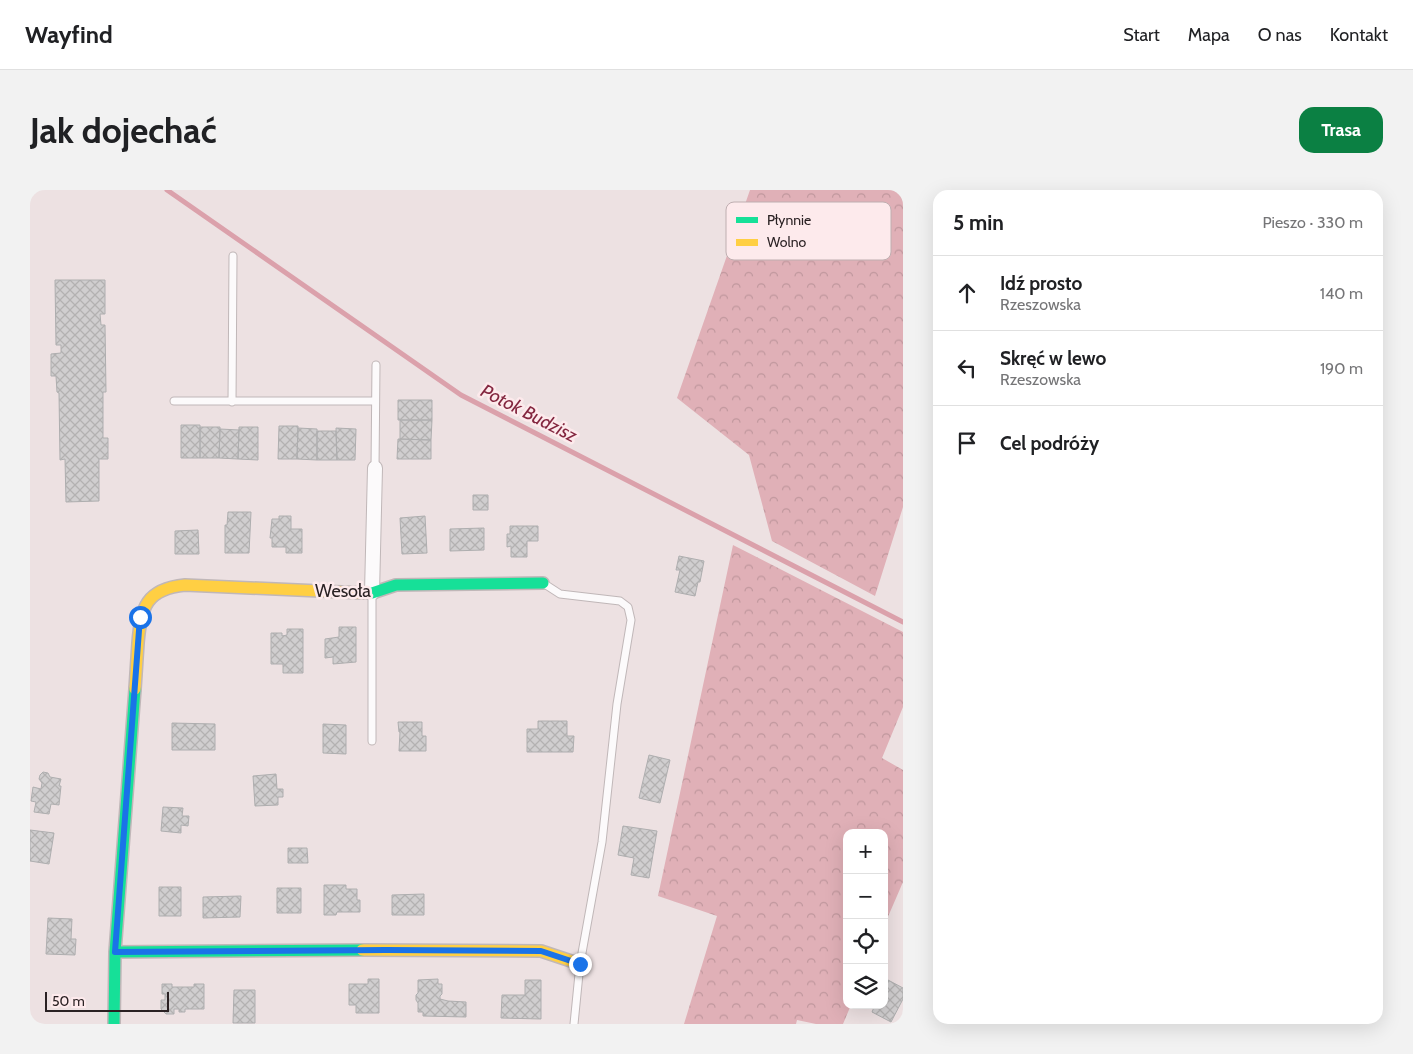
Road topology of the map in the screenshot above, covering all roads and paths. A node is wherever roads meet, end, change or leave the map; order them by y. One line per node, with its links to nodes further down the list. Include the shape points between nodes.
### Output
1 (234, 256): 5 (lane)
2 (376, 365): 4 (lane)
3 (174, 401): 5 (lane)
4 (375, 401): 5 (lane); 6 (lane)
5 (232, 402)
6 (375, 468): 8 (street)
7 (543, 583): 8 (street, Wesoła, via 396,585); 11 (lane, via 560,594 620,601 628,607 631,620 617,704 602,842)
8 (372, 593): 9 (lane); 10 (street, Wesoła, via 185,585 170,586 148,602 140,617)
9 (372, 741)
10 (115, 952): 11 (street, via 541,951); 12 (street)
11 (580, 964): 13 (lane)
12 (114, 1024)
13 (574, 1024)

